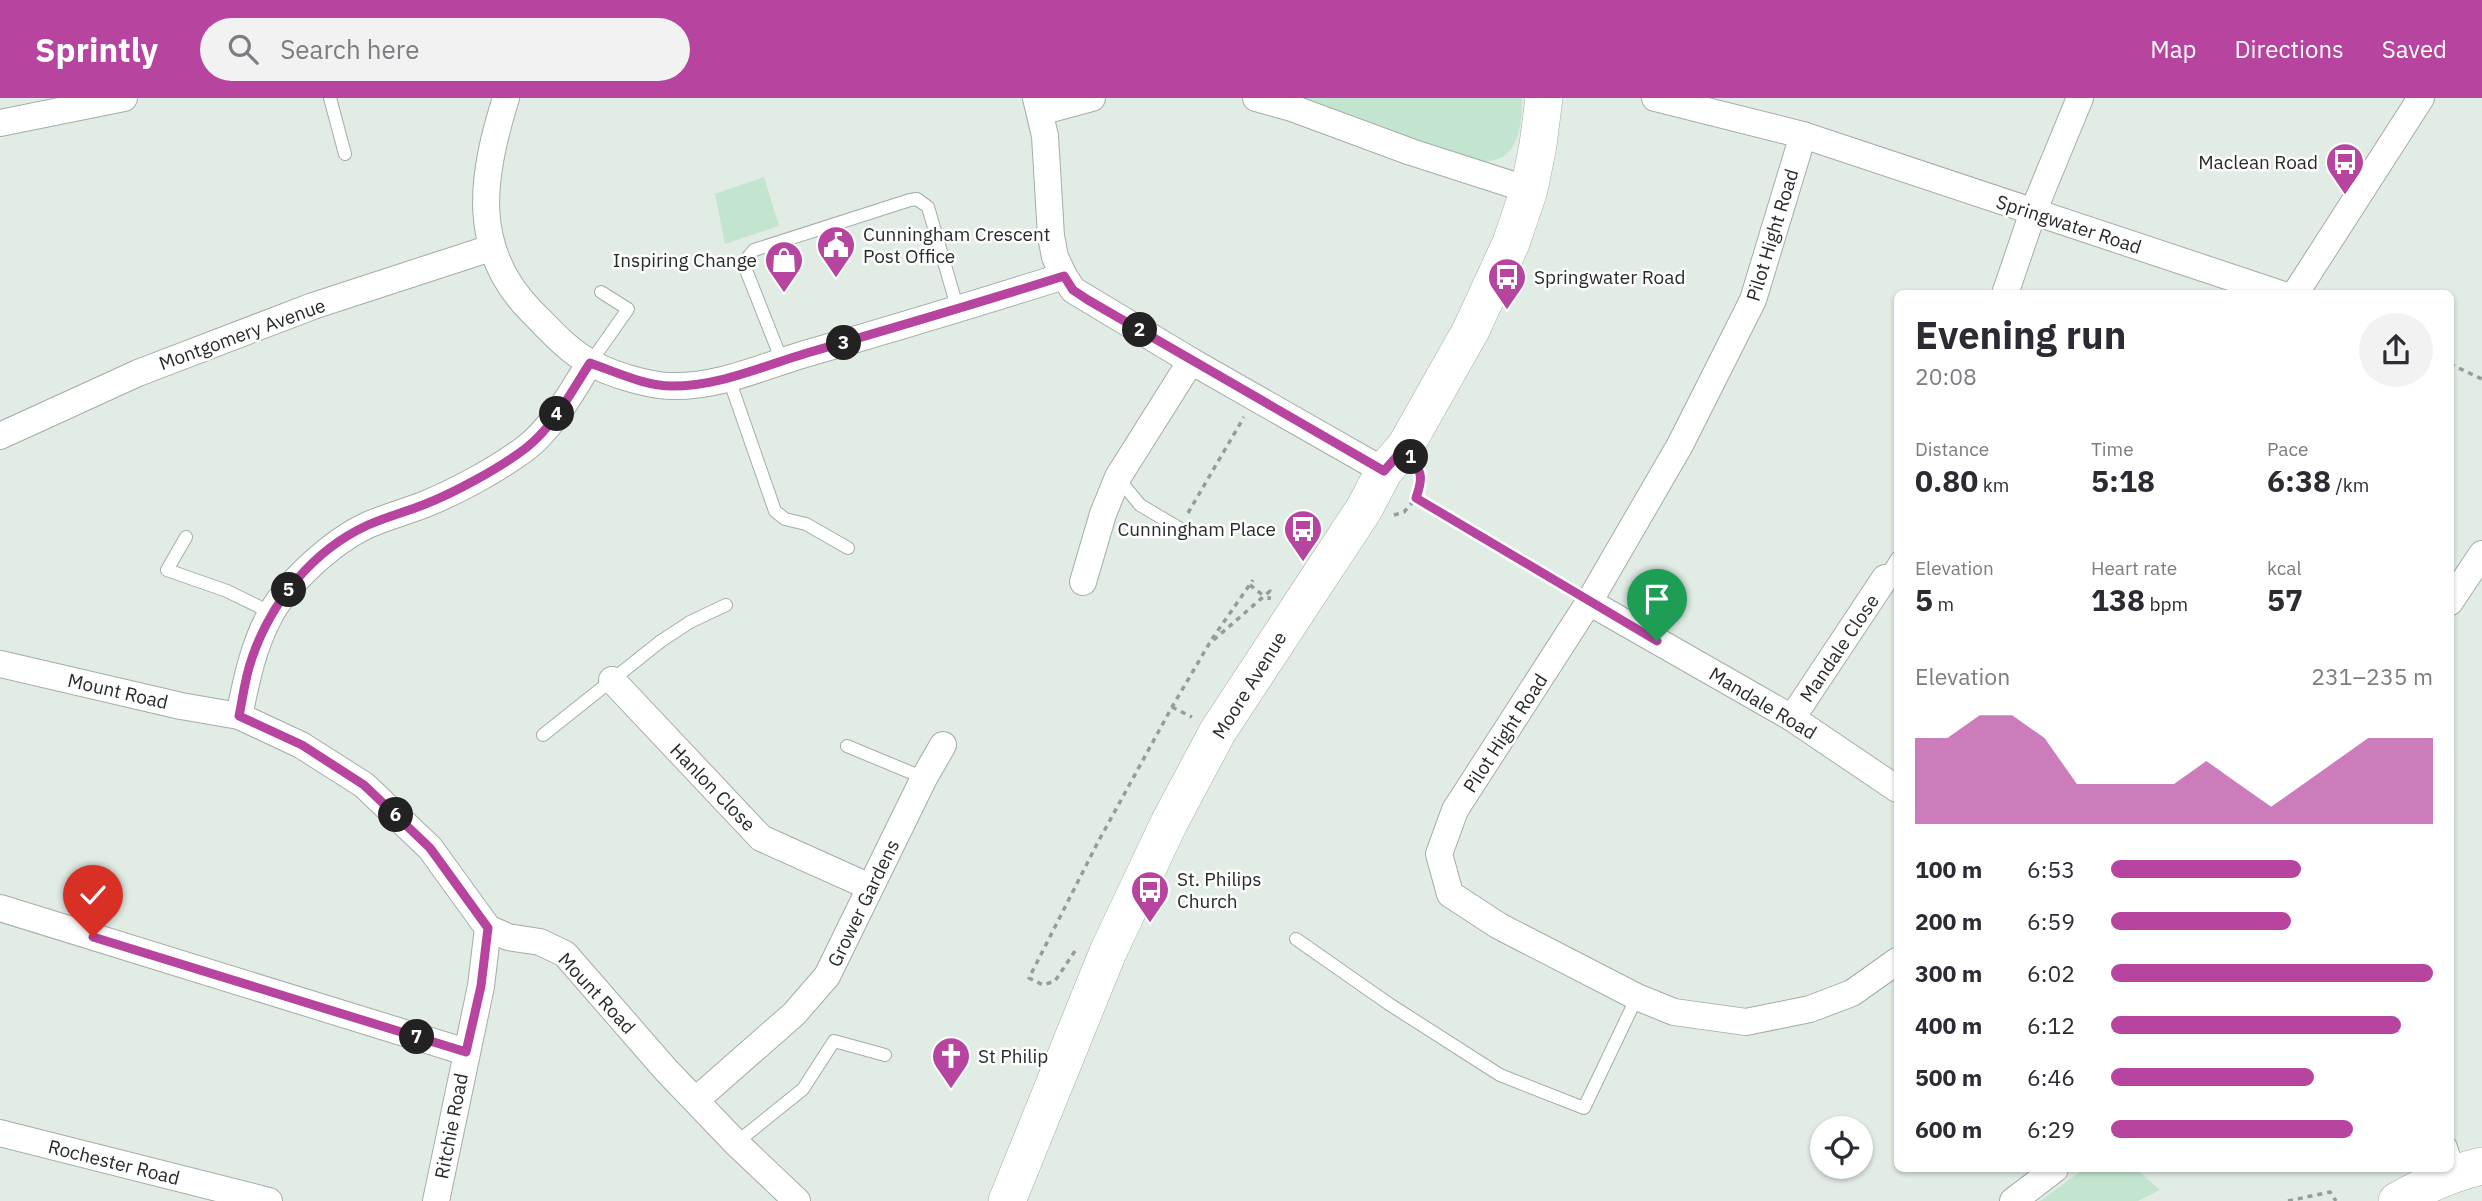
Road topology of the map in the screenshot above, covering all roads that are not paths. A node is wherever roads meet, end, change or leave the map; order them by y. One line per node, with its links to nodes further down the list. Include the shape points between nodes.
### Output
1 (124, 98): 11 (street)
2 (330, 98): 13 (lane)
3 (506, 98): 16 (street, via 492,143 485,205)
4 (1092, 98): 10 (street)
5 (1256, 98): 14 (street)
6 (1544, 98): 14 (street, Moore Avenue)
7 (1655, 98): 12 (street, Springwater Road)
8 (2080, 98): 15 (street)
9 (2421, 98): 20 (street)
10 (1038, 105): 17 (street, via 1045,136 1051,236)
11 (0, 123)
12 (1803, 135): 15 (street, Springwater Road); 37 (street, Pilot Hight Road, via 1753,300 1680,446)
13 (345, 154)
14 (1529, 190): 28 (street, Moore Avenue, via 1511,243 1471,330)
15 (2033, 212): 18 (street); 19 (street, Springwater Road)
16 (491, 248): 25 (street, via 519,299); 27 (street, Montgomery Avenue, via 313,306 138,373)
17 (1064, 276): 22 (street); 24 (street, via 1073,290)
18 (2006, 290)
19 (2268, 290)
20 (2298, 290)
21 (601, 292): 25 (lane, via 628,309)
22 (958, 310): 23 (street); 23 (lane, via 928,207 910,200 750,254 746,270)
23 (782, 361): 26 (street)
24 (1191, 361): 28 (street, via 1256,397); 29 (street)
25 (590, 363): 26 (street, via 671,386); 39 (street, via 555,416 527,447 436,499 367,526 326,551)
26 (729, 379): 32 (lane, via 775,511)
27 (0, 436)
28 (1395, 459): 65 (street, Moore Avenue, via 1218,731 1108,952)
29 (1118, 477): 30 (lane, via 1140,505); 35 (street)
30 (1179, 528)
31 (186, 537): 39 (lane, via 167,569)
32 (848, 548)
33 (2482, 554): 36 (street)
34 (1891, 568): 43 (street, Mandale Close)
35 (1083, 582)
36 (2454, 596)
37 (1589, 602): 43 (street, Mandale Road); 54 (street, Pilot Hight Road, via 1455,810 1439,854 1450,894 1500,926)
38 (726, 605): 41 (lane, via 680,628)
39 (272, 613): 42 (street, via 251,660)
40 (0, 664): 42 (street, Mount Road)
41 (612, 680): 44 (lane); 49 (street, Hanlon Close, via 761,838)
42 (239, 716): 51 (street, Mount Road, via 302,745 364,785 430,848)
43 (1792, 718): 48 (street, Mandale Road)
44 (543, 735)
45 (943, 745): 47 (street, Grower Gardens)
46 (847, 746): 47 (lane)
47 (924, 778): 49 (street, Grower Gardens)
48 (1894, 787)
49 (870, 887): 57 (street, Grower Gardens, via 827,976 794,1014)
50 (0, 908): 55 (street)
51 (488, 928): 55 (street, Ritchie Road); 57 (street, Mount Road, via 565,954)
52 (1296, 939): 54 (lane, via 1500,1075 1584,1108)
53 (1894, 963): 54 (street, Pilot Hight Road, via 1852,993 1810,1009 1746,1022 1674,1012)
54 (1637, 997)
55 (466, 1052): 63 (street, Ritchie Road)
56 (885, 1055): 59 (lane, via 834,1041 803,1089)
57 (696, 1100): 59 (street, Mount Road)
58 (0, 1133): 62 (street, Rochester Road)
59 (736, 1143): 64 (street, Mount Road)
60 (2051, 1172): 66 (street)
61 (2445, 1172): 67 (street)
62 (269, 1201)
63 (436, 1201)
64 (797, 1201)
65 (1007, 1201)
66 (2013, 1201)
67 (2397, 1201)

